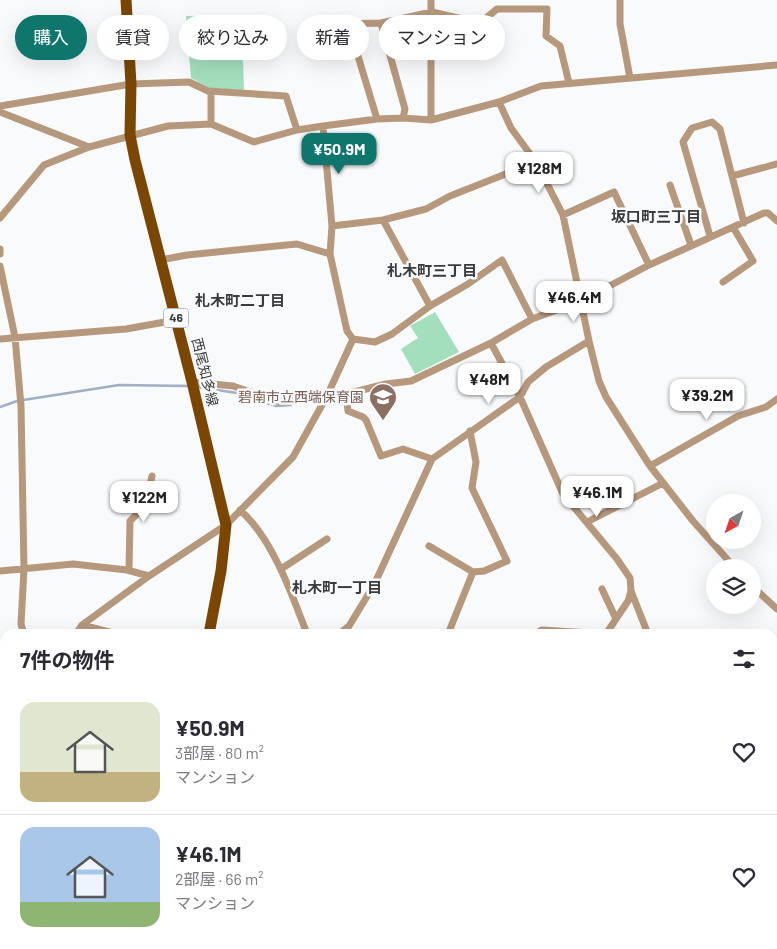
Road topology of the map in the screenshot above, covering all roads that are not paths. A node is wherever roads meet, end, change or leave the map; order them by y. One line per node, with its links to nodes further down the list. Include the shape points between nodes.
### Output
1 (126, 0): 11 (main road, 西尾知多線 / 46)
2 (431, 0): 4 (street)
3 (620, 0): 9 (street, via 620,24)
4 (432, 12): 5 (street); 10 (street, via 480,23 496,9 547,8 546,36 560,46); 18 (street)
5 (417, 15)
6 (359, 60): 17 (street)
7 (391, 60): 16 (street, via 405,110)
8 (777, 65): 9 (street)
9 (630, 78): 10 (street)
10 (569, 83): 13 (street, via 541,86)
11 (130, 84): 12 (street, via 188,82); 14 (street); 22 (main road, 西尾知多線 / 46)
12 (211, 92): 19 (street); 21 (street, via 286,96)
13 (499, 102): 18 (street); 24 (street, via 511,128)
14 (0, 106)
15 (0, 112): 23 (street)
16 (403, 118): 17 (street); 18 (street)
17 (376, 119): 20 (street)
18 (430, 120)
19 (211, 124): 21 (street, via 254,142); 22 (street, via 168,126)
20 (324, 126): 21 (street); 33 (street)
21 (297, 130)
22 (130, 135): 23 (street); 40 (main road, 西尾知多線 / 46)
23 (89, 147): 29 (street, via 44,166)
24 (536, 162): 28 (street); 30 (street, via 450,196 426,209)
25 (777, 164): 26 (street)
26 (732, 176): 32 (street); 35 (street, via 720,129 712,122 692,128 683,142)
27 (670, 185): 36 (street)
28 (563, 215): 41 (street, via 614,192); 44 (street)
29 (0, 218)
30 (383, 220): 33 (street); 45 (street)
31 (777, 221): 32 (street, via 768,213)
32 (744, 223): 34 (street)
33 (332, 226): 39 (street)
34 (733, 227): 35 (street); 43 (street, via 753,261)
35 (710, 236): 36 (street)
36 (691, 245): 41 (street)
37 (0, 249): 38 (street)
38 (0, 254)
39 (330, 254): 40 (street, via 297,244); 50 (street, via 347,331)
40 (160, 260): 47 (main road, 西尾知多線 / 46)
41 (649, 265): 44 (street)
42 (0, 266): 48 (street)
43 (723, 282)
44 (581, 301): 46 (street); 51 (street)
45 (430, 306): 46 (street, via 502,260); 50 (street, via 376,342)
46 (532, 319): 52 (street)
47 (176, 320): 48 (street, via 126,330); 53 (main road, 西尾知多線 / 46)
48 (15, 337): 49 (street); 69 (street, via 21,406)
49 (0, 339)
50 (353, 339): 55 (street)
51 (589, 341): 56 (street, via 546,367 528,382); 60 (street, via 606,397)
52 (491, 343): 54 (street, via 411,381); 56 (street)
53 (192, 382): 55 (street, via 233,386 280,402); 65 (main road, 西尾知多線 / 46)
54 (346, 394): 55 (street); 59 (street, via 348,411 366,420 381,456 403,449)
55 (327, 396): 63 (street, via 293,457)
56 (520, 397): 58 (street); 64 (street, via 563,494)
57 (777, 399): 60 (street, via 766,408 738,416)
58 (470, 431): 59 (street); 73 (street, via 476,462 472,488 507,561)
59 (432, 459): 86 (street, via 374,585)
60 (650, 466): 62 (street)
61 (152, 476): 71 (street, via 145,506 130,521)
62 (663, 483): 64 (street); 68 (street)
63 (240, 510): 65 (street); 70 (street, via 252,521)
64 (587, 522): 76 (street, via 630,578)
65 (226, 525): 74 (street); 84 (main road, 西尾知多線 / 46)
66 (327, 539): 70 (street)
67 (429, 546): 73 (street)
68 (727, 559)
69 (24, 569): 71 (street, via 73,564); 72 (street); 81 (street)
70 (281, 569): 85 (street)
71 (129, 570): 74 (street)
72 (0, 571)
73 (473, 572): 87 (street)
74 (149, 576): 80 (street)
75 (602, 589): 79 (street)
76 (631, 591): 79 (street); 89 (street)
77 (761, 595): 78 (street)
78 (777, 610)
79 (616, 619): 88 (street)
80 (82, 625): 82 (street); 83 (street)
81 (22, 629)
82 (79, 629)
83 (98, 629)
84 (210, 629)
85 (305, 629)
86 (345, 629)
87 (450, 629)
88 (609, 629)
89 (646, 629)

